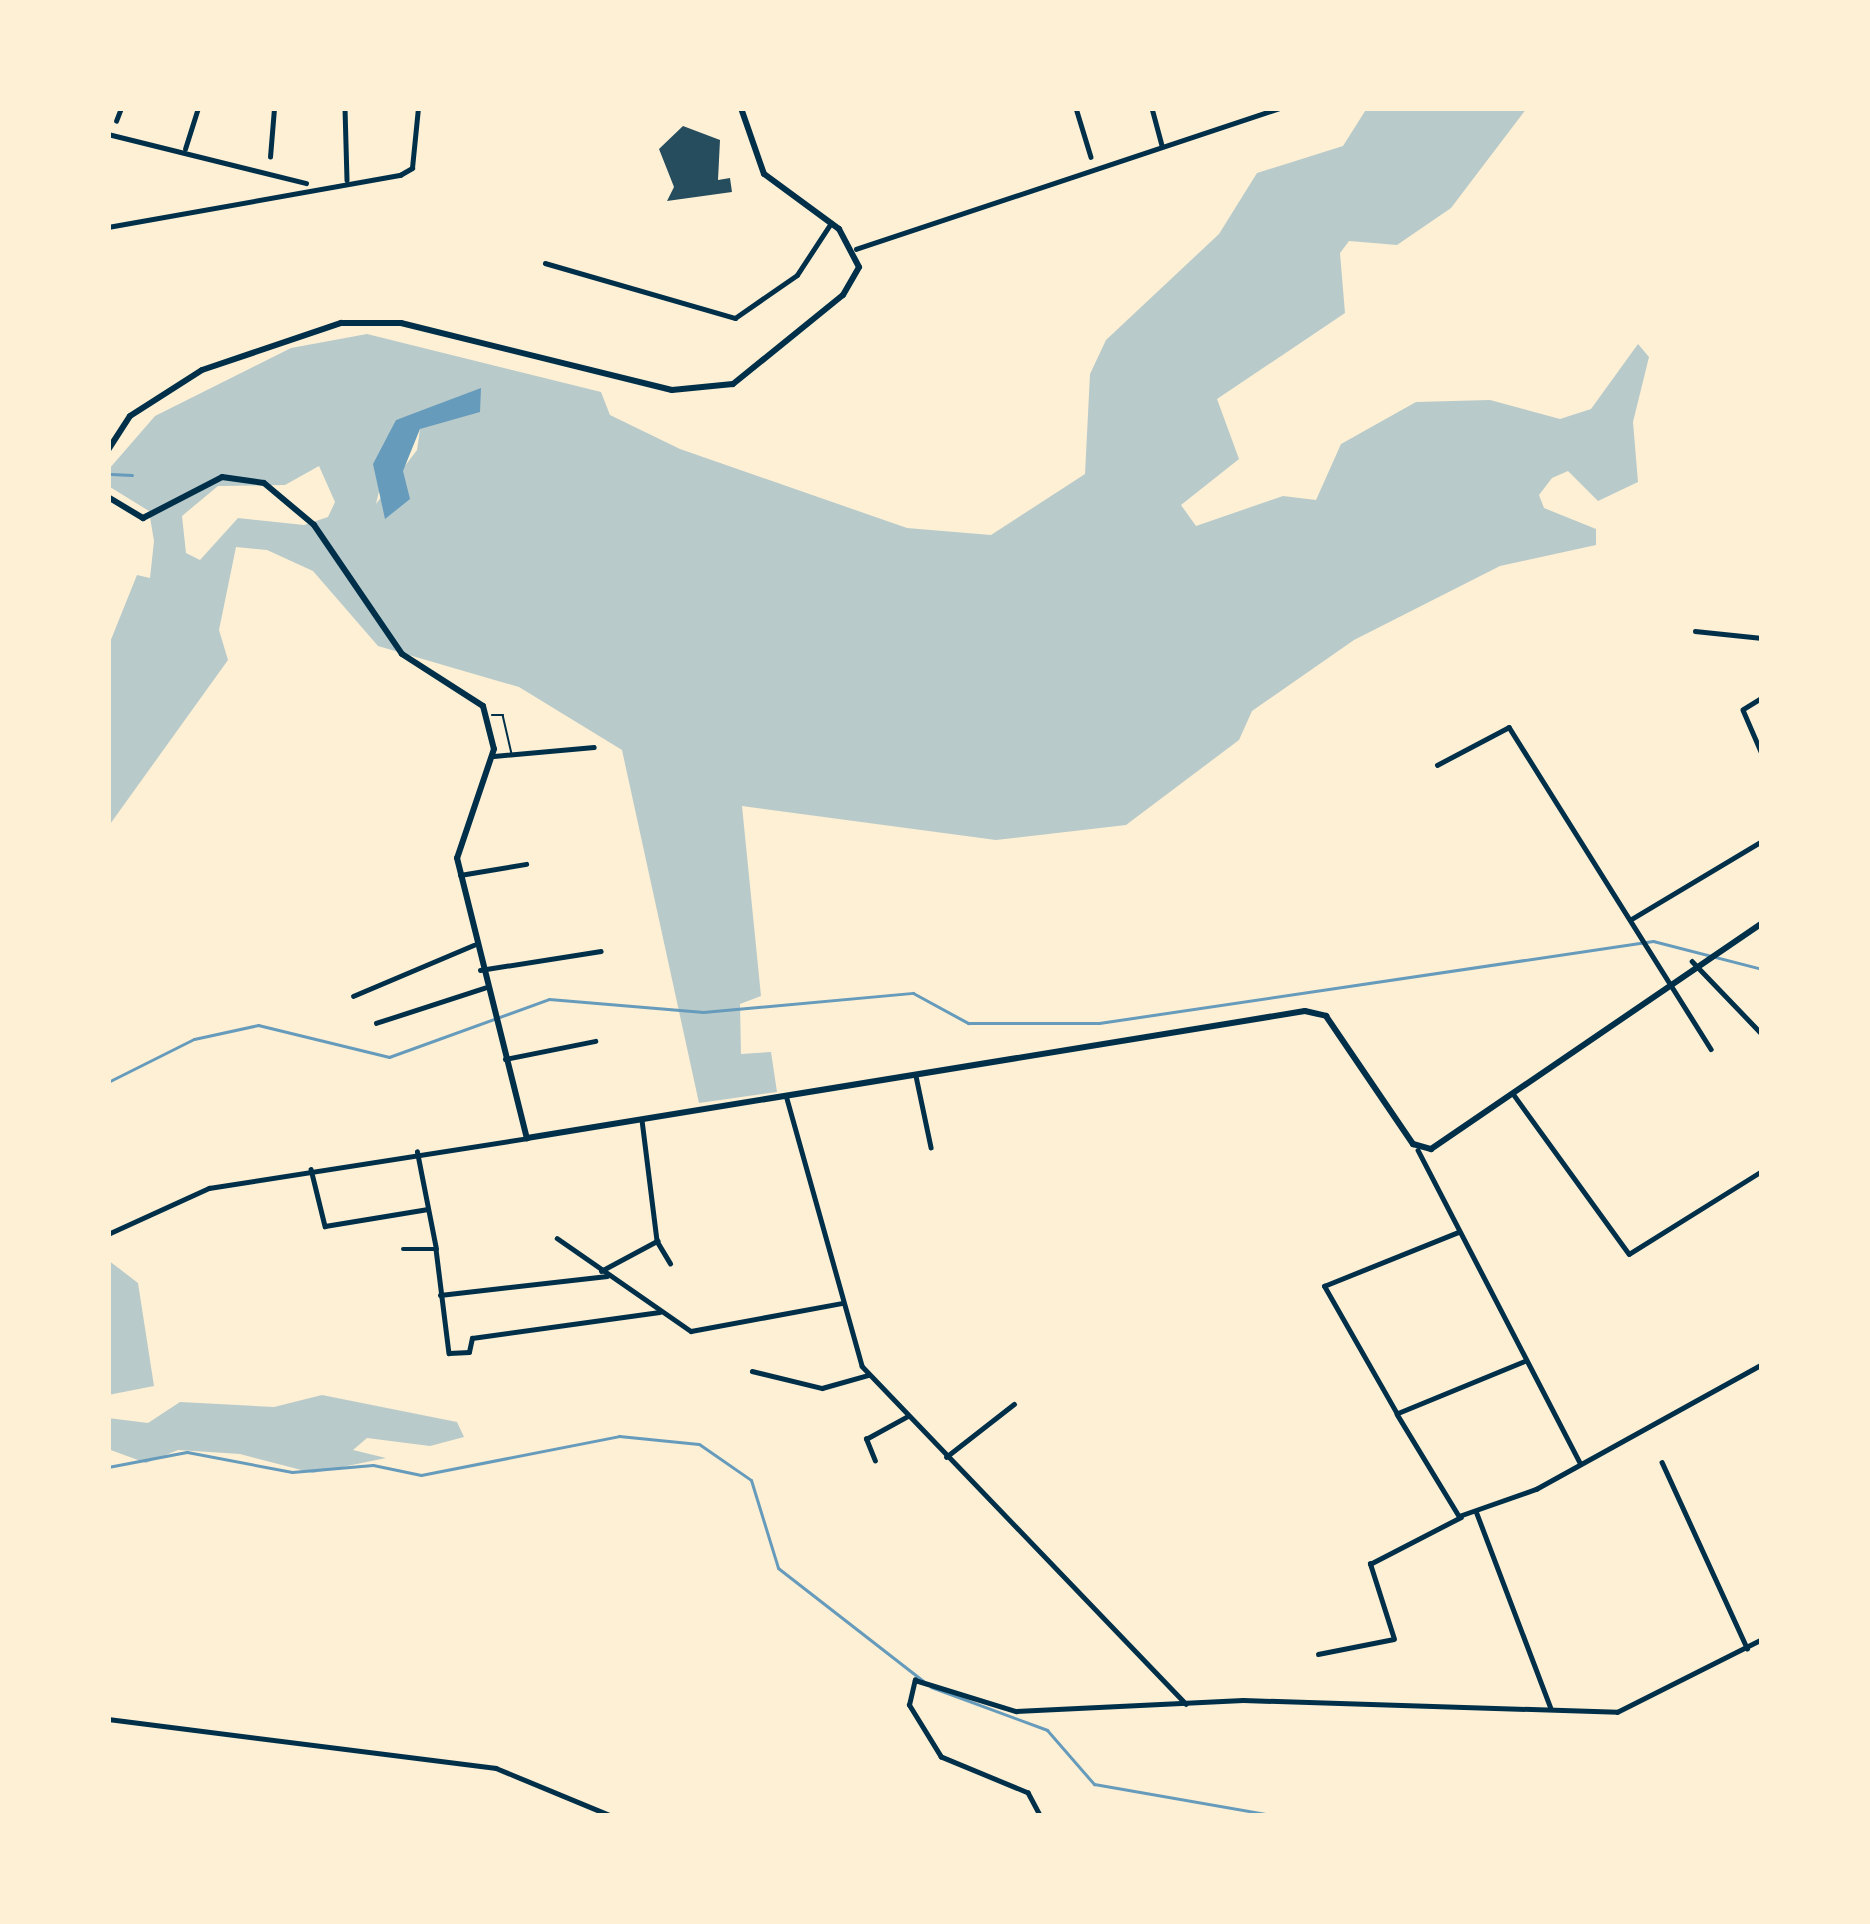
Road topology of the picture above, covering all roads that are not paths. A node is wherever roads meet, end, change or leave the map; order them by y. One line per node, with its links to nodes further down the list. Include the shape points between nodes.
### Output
1 (121, 108): 11 (street)
2 (198, 108): 14 (street)
3 (274, 108): 15 (street)
4 (345, 108): 17 (street)
5 (418, 108): 17 (street, via 409,172)
6 (741, 108): 19 (main road, via 764,174)
7 (1076, 108): 16 (street)
8 (1152, 108): 13 (street)
9 (1281, 108): 10 (street)
10 (1267, 109): 13 (street)
11 (116, 121)
12 (108, 134): 18 (street)
13 (1162, 145): 21 (street)
14 (185, 149)
15 (270, 157)
16 (1091, 157)
17 (347, 179): 18 (street)
18 (311, 184): 20 (street)
19 (832, 223): 21 (main road); 22 (street, via 797,275 735,317)
20 (108, 227)
21 (856, 249): 23 (main road, via 843,295 715,390 573,372 368,321 299,331 202,370 130,416)
22 (545, 262)
23 (108, 450)
24 (108, 497): 28 (main road, via 137,518 166,511 222,478 277,490 314,525 402,654 471,693)
25 (1696, 631): 26 (street)
26 (1762, 638)
27 (1762, 698): 30 (street, via 1743,710)
28 (488, 716): 31 (main road); 32 (lane, via 503,715)
29 (594, 747): 32 (street)
30 (1762, 754)
31 (491, 756): 32 (street); 36 (main road, via 458,839)
32 (512, 756)
33 (1437, 764): 37 (street, via 1508,726)
34 (1762, 841): 37 (street)
35 (526, 864): 36 (street)
36 (460, 875): 39 (main road)
37 (1630, 920): 43 (street)
38 (1762, 923): 41 (main road)
39 (474, 945): 42 (main road); 45 (street)
40 (601, 950): 42 (street)
41 (1694, 959): 43 (main road); 47 (street)
42 (479, 970): 44 (main road)
43 (1664, 980): 49 (street); 52 (main road)
44 (484, 988): 46 (street); 50 (main road)
45 (353, 996)
46 (376, 1023)
47 (1762, 1034)
48 (595, 1041): 50 (street)
49 (1712, 1049)
50 (505, 1059): 55 (main road)
51 (916, 1074): 53 (main road); 56 (street); 57 (main road, via 1316,1012)
52 (1514, 1095): 57 (main road); 60 (street, via 1629,1254)
53 (786, 1096): 54 (main road); 72 (street)
54 (642, 1120): 55 (main road); 65 (street)
55 (526, 1138): 58 (street)
56 (931, 1147)
57 (1418, 1150): 62 (street)
58 (417, 1152): 59 (street); 61 (street)
59 (311, 1169): 61 (street, via 325,1226); 63 (street, via 195,1192)
60 (1762, 1172)
61 (428, 1209): 67 (street)
62 (1458, 1232): 74 (street); 79 (street, via 1324,1286)
63 (108, 1234)
64 (557, 1238): 69 (street)
65 (657, 1241): 68 (street); 69 (street)
66 (403, 1249): 67 (street)
67 (436, 1249): 71 (street)
68 (670, 1264)
69 (601, 1271): 70 (street)
70 (608, 1276): 71 (street); 73 (street)
71 (440, 1295): 73 (street, via 452,1354 470,1352 472,1338)
72 (842, 1303): 73 (street, via 700,1331); 77 (street)
73 (659, 1312)
74 (1526, 1361): 79 (street); 83 (street)
75 (1762, 1364): 83 (street)
76 (752, 1371): 77 (street, via 822,1388)
77 (868, 1376): 80 (street)
78 (1014, 1404): 81 (street)
79 (1397, 1414): 86 (street)
80 (906, 1417): 81 (street); 82 (street, via 866,1439)
81 (946, 1457): 90 (street)
82 (875, 1461)
83 (1580, 1462): 85 (street)
84 (1662, 1462): 88 (street)
85 (1476, 1511): 86 (street); 91 (street)
86 (1461, 1517): 89 (street, via 1370,1564 1394,1639)
87 (1762, 1640): 88 (street)
88 (1747, 1648): 91 (street, via 1638,1708)
89 (1318, 1654)
90 (1188, 1706): 91 (street); 94 (street, via 1001,1710 915,1680 909,1706 941,1757 1028,1793)
91 (1552, 1710)
92 (108, 1719): 93 (street, via 496,1768)
93 (612, 1816)
94 (1040, 1816)

